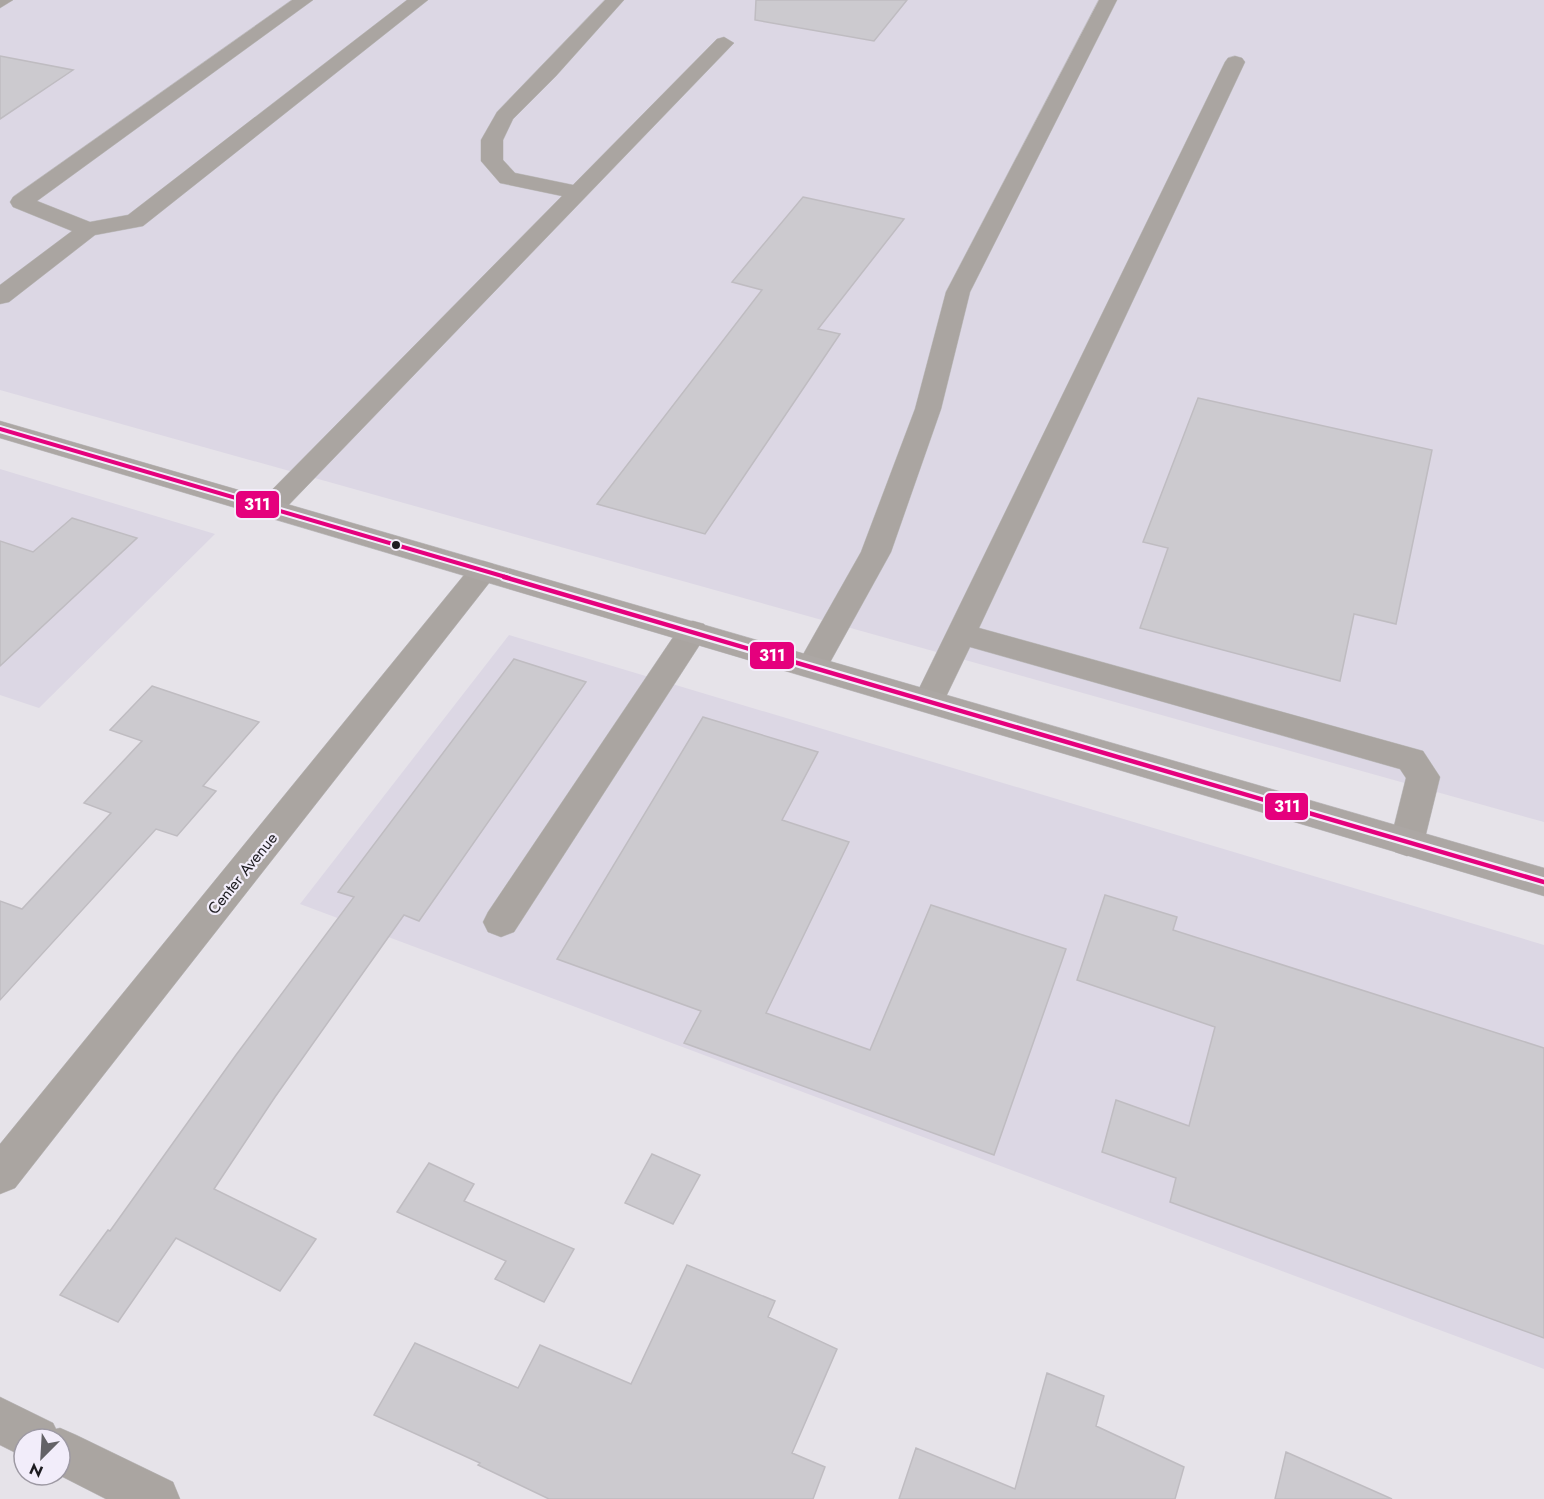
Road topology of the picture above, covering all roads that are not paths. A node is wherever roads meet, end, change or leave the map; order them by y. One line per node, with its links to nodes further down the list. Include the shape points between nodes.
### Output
1 (4, 0): 6 (street)
2 (304, 0): 10 (street, via 21,202)
3 (419, 0): 10 (street, via 135,221)
4 (615, 0): 9 (street, via 504,116 492,140 492,161 508,178)
5 (1108, 0): 17 (street, via 958,292 928,408 876,552)
6 (0, 3)
7 (724, 43): 9 (street)
8 (1235, 62): 16 (street)
9 (578, 193): 13 (street)
10 (88, 230): 11 (street)
11 (0, 297)
12 (0, 429): 13 (main road)
13 (270, 508): 14 (main road)
14 (483, 571): 15 (main road); 22 (street, Center Avenue)
15 (693, 632): 17 (main road); 21 (street)
16 (962, 634): 18 (street); 19 (street, via 1411,759 1424,777)
17 (812, 667): 18 (main road)
18 (929, 702): 19 (main road)
19 (1407, 842): 20 (main road)
20 (1544, 882)
21 (501, 922)
22 (0, 1175)
23 (0, 1420): 24 (street)
24 (14, 1427)
25 (72, 1457): 26 (street)
26 (156, 1499)

